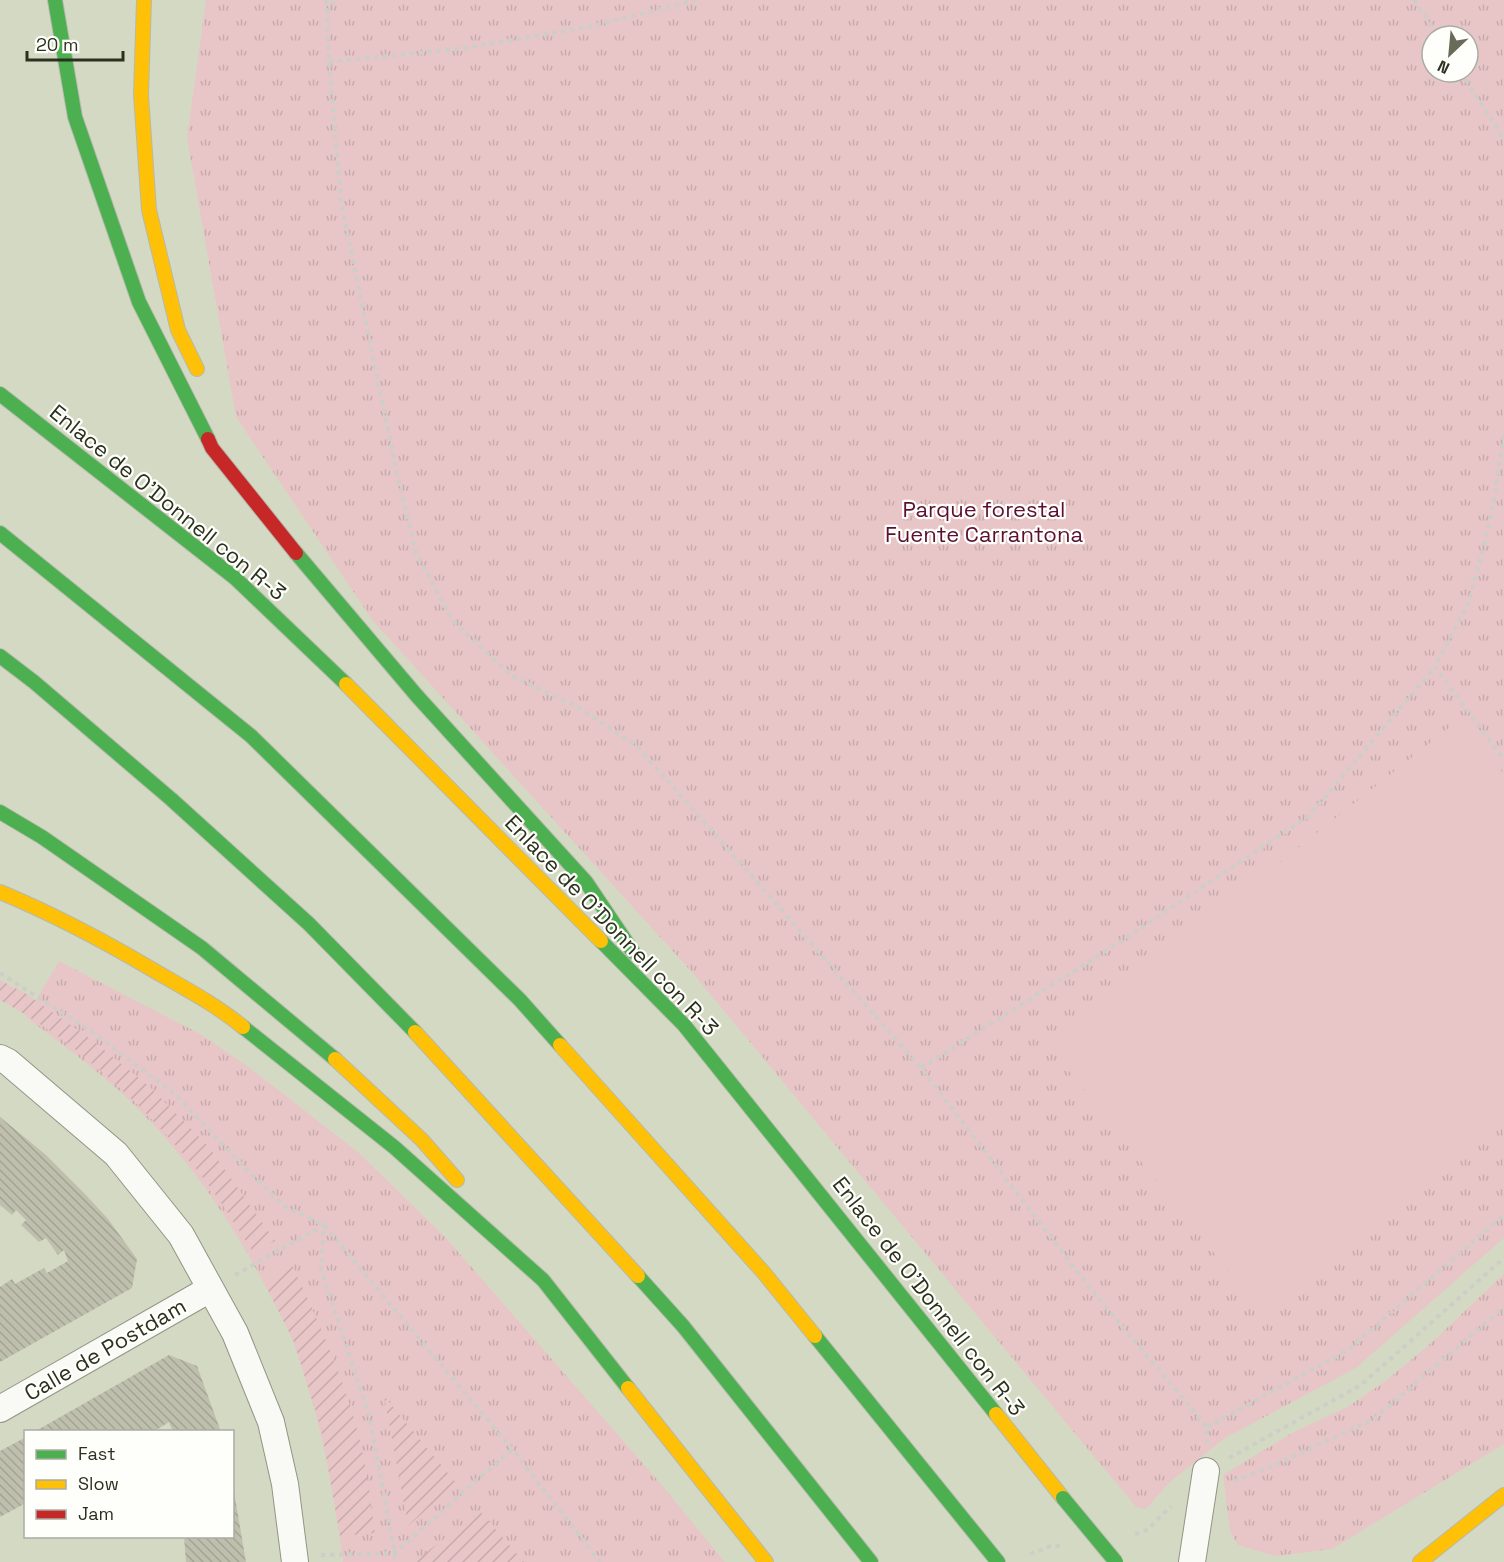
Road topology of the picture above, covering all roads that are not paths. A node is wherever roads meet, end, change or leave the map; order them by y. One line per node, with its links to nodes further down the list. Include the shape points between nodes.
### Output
1 (55, 0): 7 (main road, via 75,117 139,302 212,448)
2 (144, 0): 3 (main road, via 141,94 149,210 178,330)
3 (203, 382)
4 (0, 394): 11 (main road, Enlace de O'Donnell con R-3, via 235,578 385,722)
5 (250, 474): 7 (main road)
6 (0, 533): 21 (main road, via 251,736 520,1000 764,1272)
7 (296, 553): 11 (main road, via 417,696 586,882)
8 (0, 656): 20 (main road, via 171,799 309,924 432,1050 683,1326)
9 (0, 812): 13 (main road, via 202,948 333,1057 422,1140)
10 (0, 892): 13 (main road, via 126,954 220,1008 394,1147)
11 (684, 1025): 22 (main road, Enlace de O'Donnell con R-3, bridge)
12 (0, 1058): 14 (street, via 116,1154 181,1235)
13 (543, 1280): 19 (main road)
14 (210, 1289): 15 (street, Calle de Postdam); 18 (street, via 235,1333 271,1422)
15 (0, 1409)
16 (1204, 1482): 23 (street)
17 (1504, 1496): 24 (main road)
18 (295, 1559)
19 (766, 1562)
20 (871, 1562)
21 (998, 1562)
22 (1116, 1562)
23 (1192, 1562)
24 (1420, 1562)

